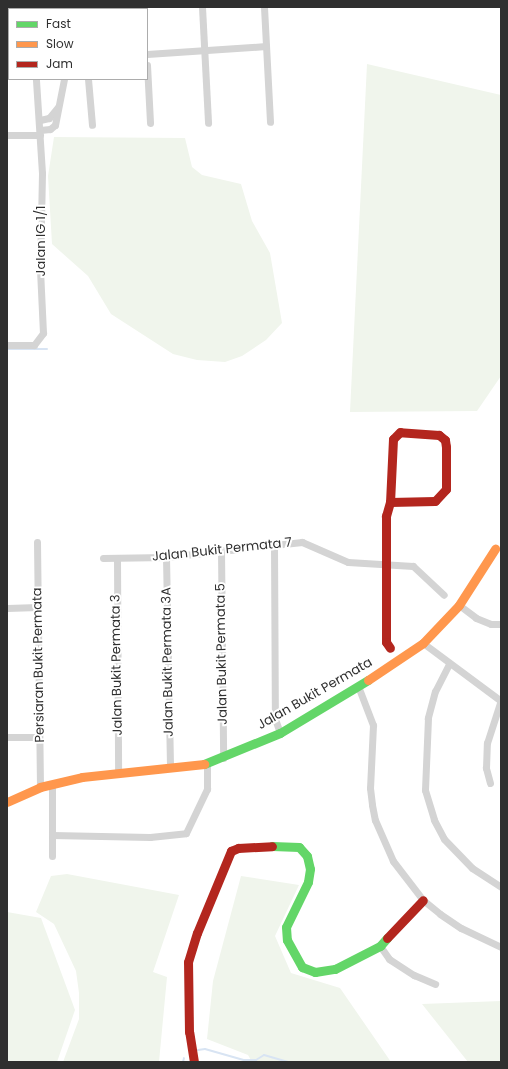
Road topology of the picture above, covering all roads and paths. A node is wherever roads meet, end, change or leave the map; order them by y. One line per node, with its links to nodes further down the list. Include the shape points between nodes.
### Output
1 (202, 7): 4 (street)
2 (264, 7): 3 (street)
3 (266, 46): 4 (street); 12 (street)
4 (205, 50): 5 (street); 14 (street)
5 (148, 54)
6 (64, 80): 10 (street)
7 (88, 80): 15 (street)
8 (148, 80): 13 (street)
9 (37, 81): 11 (street, Jalan IG 1/1)
10 (60, 106): 11 (street, via 49,118); 16 (street, via 55,125)
11 (40, 120): 16 (street, Jalan IG 1/1)
12 (270, 122)
13 (150, 123)
14 (208, 123)
15 (92, 125)
16 (40, 132): 17 (street); 18 (street, Jalan IG 1/1, via 43,333 34,345)
17 (7, 135)
18 (7, 344)
19 (390, 502): 19 (street, via 435,501 446,489 446,446 445,440 439,435 400,432 395,434); 27 (street, via 386,516)
20 (37, 542): 30 (street, Persiaran Bukit Permata)
21 (274, 545): 23 (street, Jalan Bukit Permata 7); 27 (street, Jalan Bukit Permata 7, via 302,542 348,562); 38 (street, via 275,719)
22 (495, 549): 29 (street, Jalan Bukit Permata)
23 (221, 550): 24 (street, Jalan Bukit Permata 7); 41 (street, Jalan Bukit Permata 5)
24 (166, 556): 26 (street, Jalan Bukit Permata 7); 43 (street, Jalan Bukit Permata 3A)
25 (103, 558): 26 (street, Jalan Bukit Permata 7)
26 (116, 558): 44 (street, Jalan Bukit Permata 3)
27 (386, 564): 28 (street, Jalan Bukit Permata 7, via 413,566); 34 (street, via 386,642)
28 (444, 594)
29 (459, 605): 32 (street, via 476,618 491,624); 33 (street, Jalan Bukit Permata)
30 (38, 607): 31 (street); 40 (street, Persiaran Bukit Permata)
31 (7, 608)
32 (501, 624)
33 (423, 643): 35 (street); 36 (street, Jalan Bukit Permata)
34 (390, 648)
35 (449, 664): 37 (street); 51 (street, via 435,691 428,718 424,790 434,820 444,838 472,868)
36 (358, 686): 38 (street, Jalan Bukit Permata); 52 (street, via 373,725 370,788 375,820 393,861)
37 (501, 700): 45 (street, via 487,743 486,768)
38 (280, 733): 41 (street, Jalan Bukit Permata)
39 (7, 737): 40 (street)
40 (39, 737): 47 (street, Persiaran Bukit Permata)
41 (223, 758): 42 (street, Jalan Bukit Permata)
42 (207, 764): 43 (street, Jalan Bukit Permata); 49 (street, via 207,789 186,833 150,837)
43 (170, 767): 44 (street, Jalan Bukit Permata)
44 (118, 772): 46 (street, Jalan Bukit Permata)
45 (490, 783)
46 (52, 784): 47 (street, Jalan Bukit Permata); 49 (street)
47 (40, 787): 48 (street, Jalan Bukit Permata)
48 (7, 802)
49 (52, 835): 50 (street)
50 (52, 856)
51 (501, 887)
52 (423, 900): 53 (street); 54 (street, via 461,928)
53 (380, 946): 55 (street, via 390,959 414,976); 56 (street, via 328,972 315,972 302,967 287,940 286,927 308,882 310,869 307,856 299,847 290,845 238,848 231,851 197,933 188,962 189,1032)
54 (501, 947)
55 (435, 984)
56 (194, 1062)

